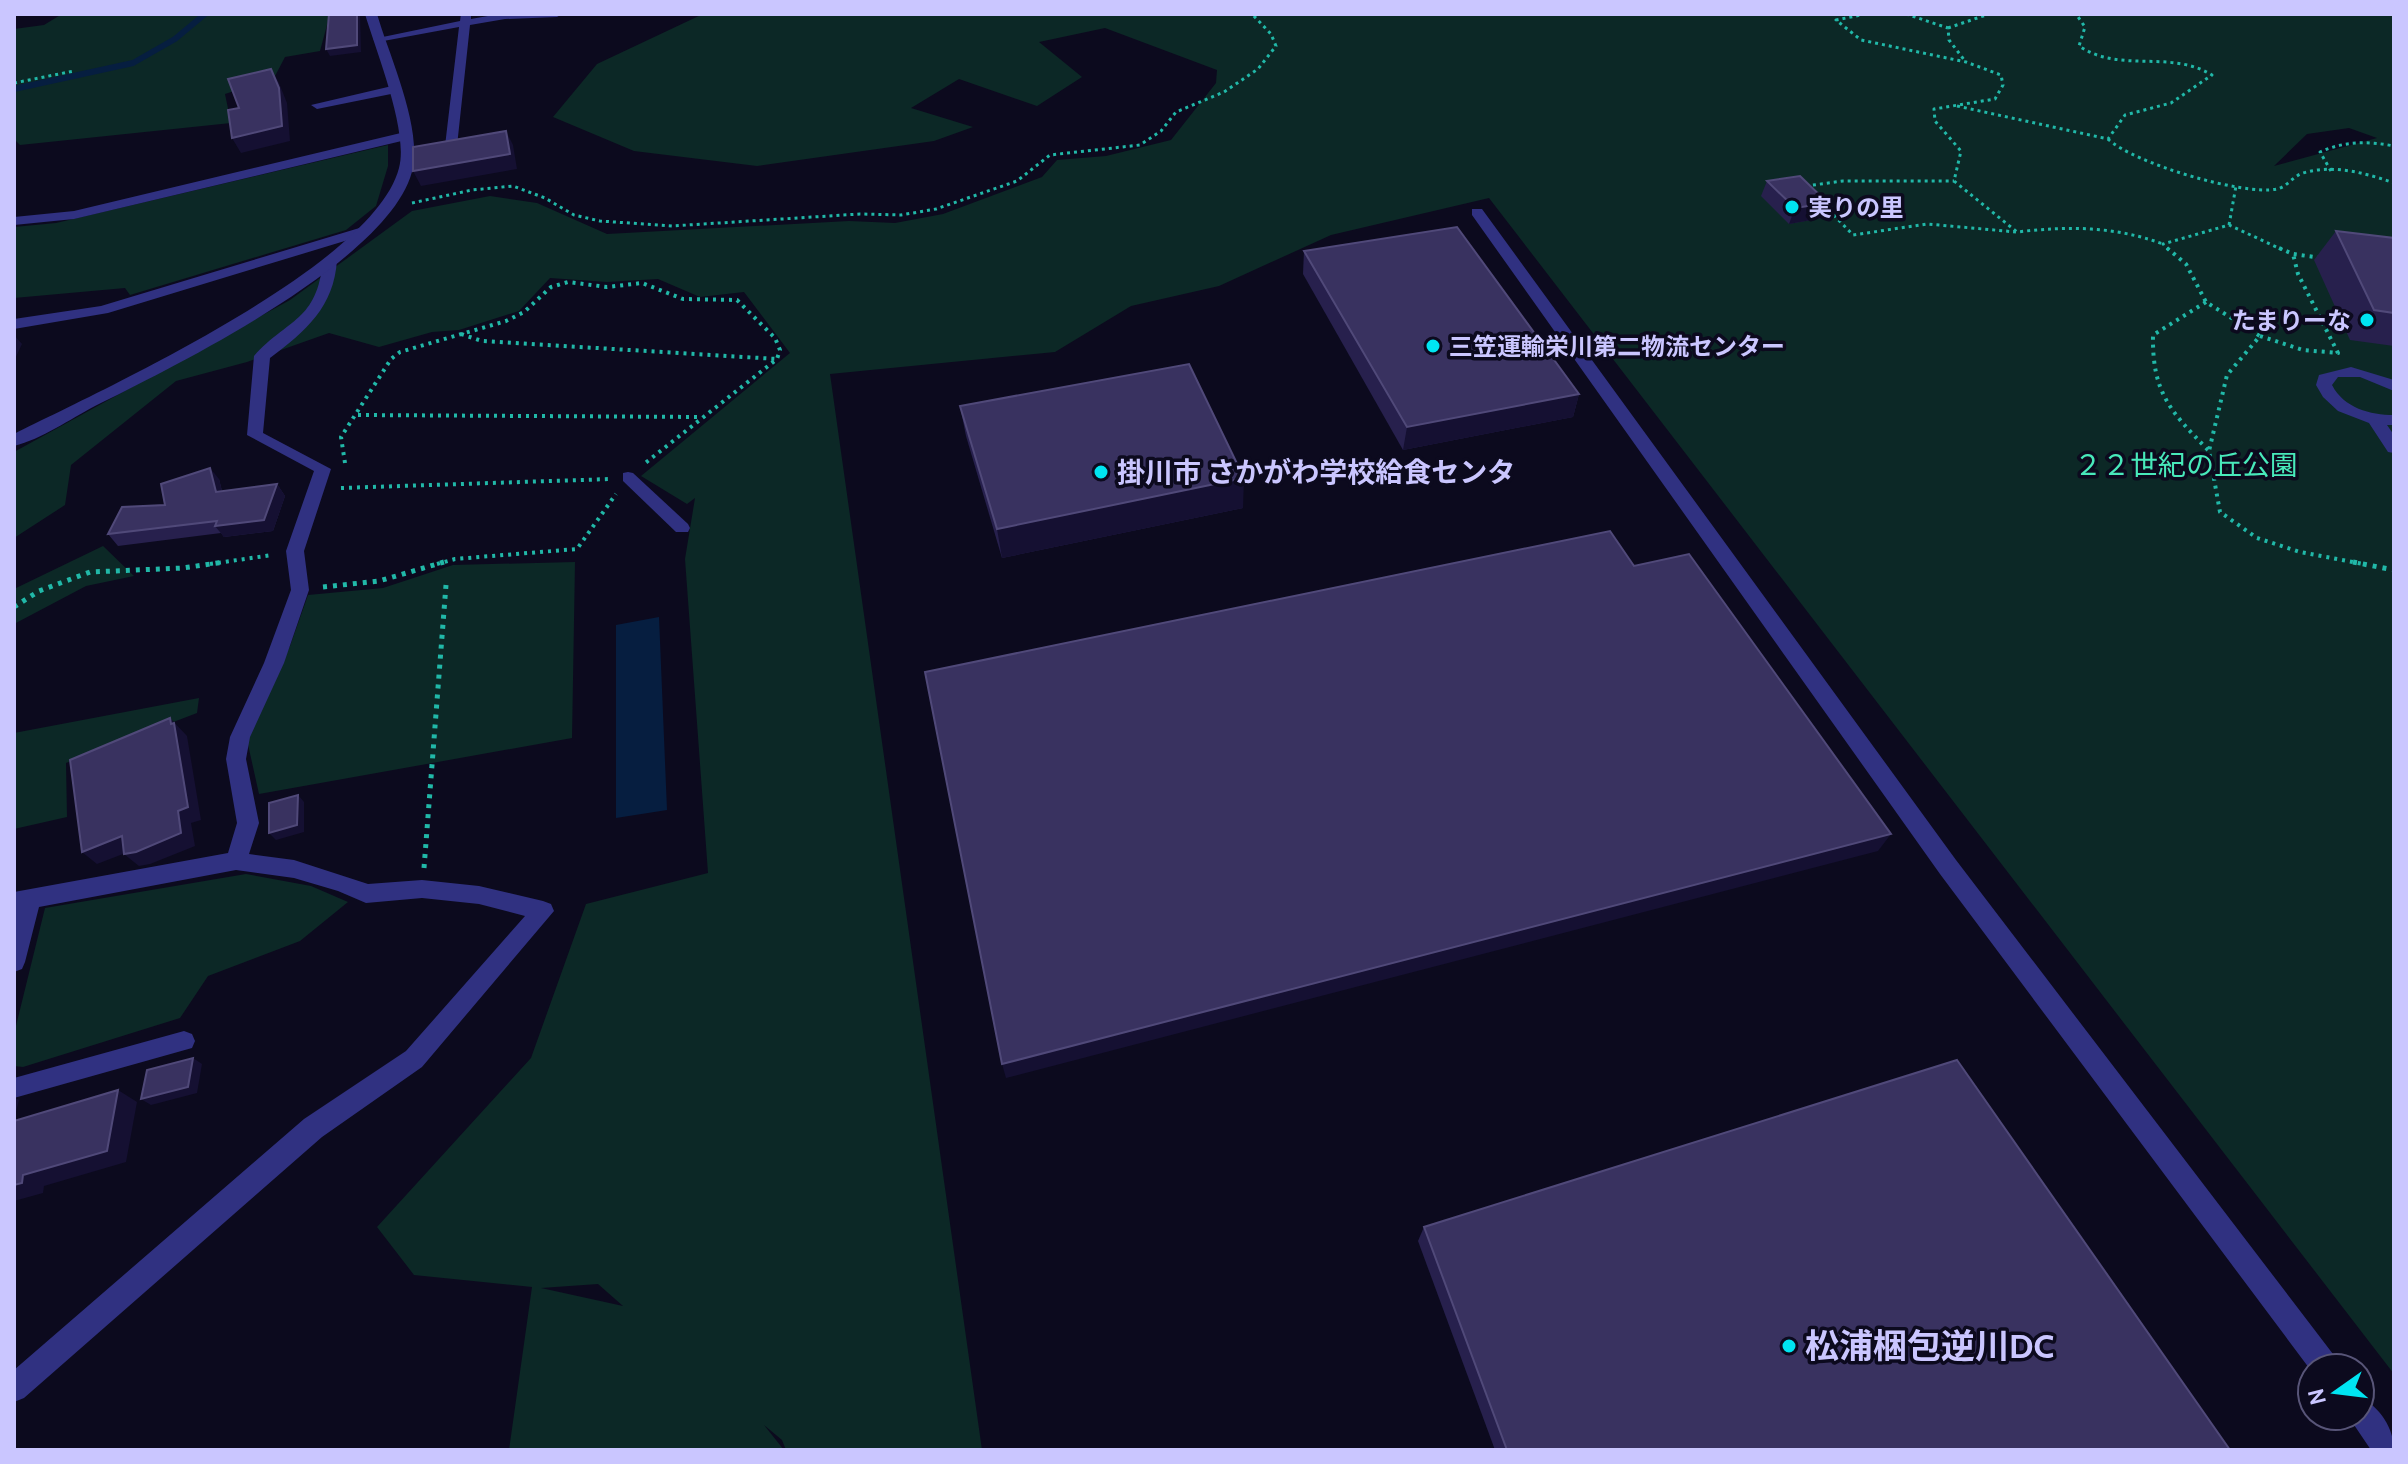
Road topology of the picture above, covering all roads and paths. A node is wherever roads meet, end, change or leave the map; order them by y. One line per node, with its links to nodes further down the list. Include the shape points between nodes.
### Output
1 (371, 14): 10 (street)
2 (557, 14): 8 (lane)
3 (1252, 14): 25 (path, via 1276,46 1258,69 1224,92 1176,112 1140,145 1050,155 1017,181 936,209 672,226 574,215 513,186)
4 (1866, 14): 11 (path, via 1836,20 1861,40)
5 (1906, 14): 9 (path)
6 (1989, 14): 9 (path)
7 (2076, 14): 18 (path, via 2085,27 2079,46 2093,59 2175,59 2202,66 2212,75 2171,103 2125,115)
8 (466, 19): 10 (lane); 19 (lane)
9 (1948, 28): 11 (path, via 1949,40)
10 (378, 39): 14 (street)
11 (1966, 62): 16 (path, via 2001,75 2003,85 1995,99)
12 (74, 71): 13 (path)
13 (14, 83)
14 (392, 90): 15 (street); 17 (street)
15 (317, 105)
16 (1951, 105): 18 (path); 22 (path, via 1934,109 1935,121 1961,151)
17 (405, 136): 25 (street, via 406,170); 27 (street, via 74,215)
18 (2108, 139): 24 (path, via 2141,160)
19 (451, 146)
20 (2394, 146): 21 (path, via 2336,144 2320,152)
21 (2331, 171): 23 (path, via 2371,174); 24 (path, via 2301,173 2280,189)
22 (1954, 181): 30 (path); 30 (path, via 1806,186 1853,235 1927,224)
23 (2394, 183)
24 (2236, 186): 28 (path)
25 (388, 208): 29 (street)
26 (1477, 212): 63 (street, via 1948,867)
27 (14, 221)
28 (2229, 225): 31 (path); 32 (path)
29 (366, 230): 34 (street); 36 (street, via 103,310)
30 (2017, 232): 31 (path, via 2101,227 2128,230)
31 (2163, 244): 35 (path, via 2186,264)
32 (2293, 254): 33 (path); 38 (path, via 2338,353 2303,350)
33 (2323, 258)
34 (330, 260): 45 (street, via 246,320); 52 (street, via 330,280 311,319 262,356 255,435 323,469)
35 (2206, 302): 38 (path); 47 (path, via 2153,335 2151,367 2165,407)
36 (14, 324)
37 (460, 333): 39 (path, via 482,341); 39 (path, via 506,321 551,287 568,282 607,287 642,283 683,299 737,300 775,338); 41 (path, via 391,359)
38 (2260, 336): 47 (path, via 2227,375)
39 (777, 359): 42 (path)
40 (2394, 386): 43 (street, via 2355,372 2325,378 2334,401)
41 (357, 415): 42 (path); 48 (path, via 341,437)
42 (702, 417): 50 (path)
43 (2374, 418): 44 (street); 46 (street)
44 (2394, 420)
45 (14, 441)
46 (2394, 448)
47 (2209, 451): 53 (path, via 2220,512 2257,538)
48 (346, 465)
49 (343, 477): 50 (path, via 339,488)
50 (628, 477): 51 (lane); 55 (path, via 577,549 455,559 379,581)
51 (682, 528)
52 (295, 551): 55 (street); 56 (path, via 183,568 90,572 39,591)
53 (2394, 570)
54 (446, 585): 58 (path)
55 (300, 590): 57 (street, via 240,737 236,759 248,823)
56 (14, 607)
57 (236, 861): 58 (street, via 294,869 366,894); 59 (street)
58 (422, 889): 64 (street, via 479,895 543,911 414,1059 313,1128)
59 (22, 901): 60 (street)
60 (14, 962)
61 (184, 1041): 62 (lane)
62 (14, 1088)
63 (2314, 1352)
64 (14, 1388)
65 (2375, 1432): 66 (street)
66 (2389, 1450)

